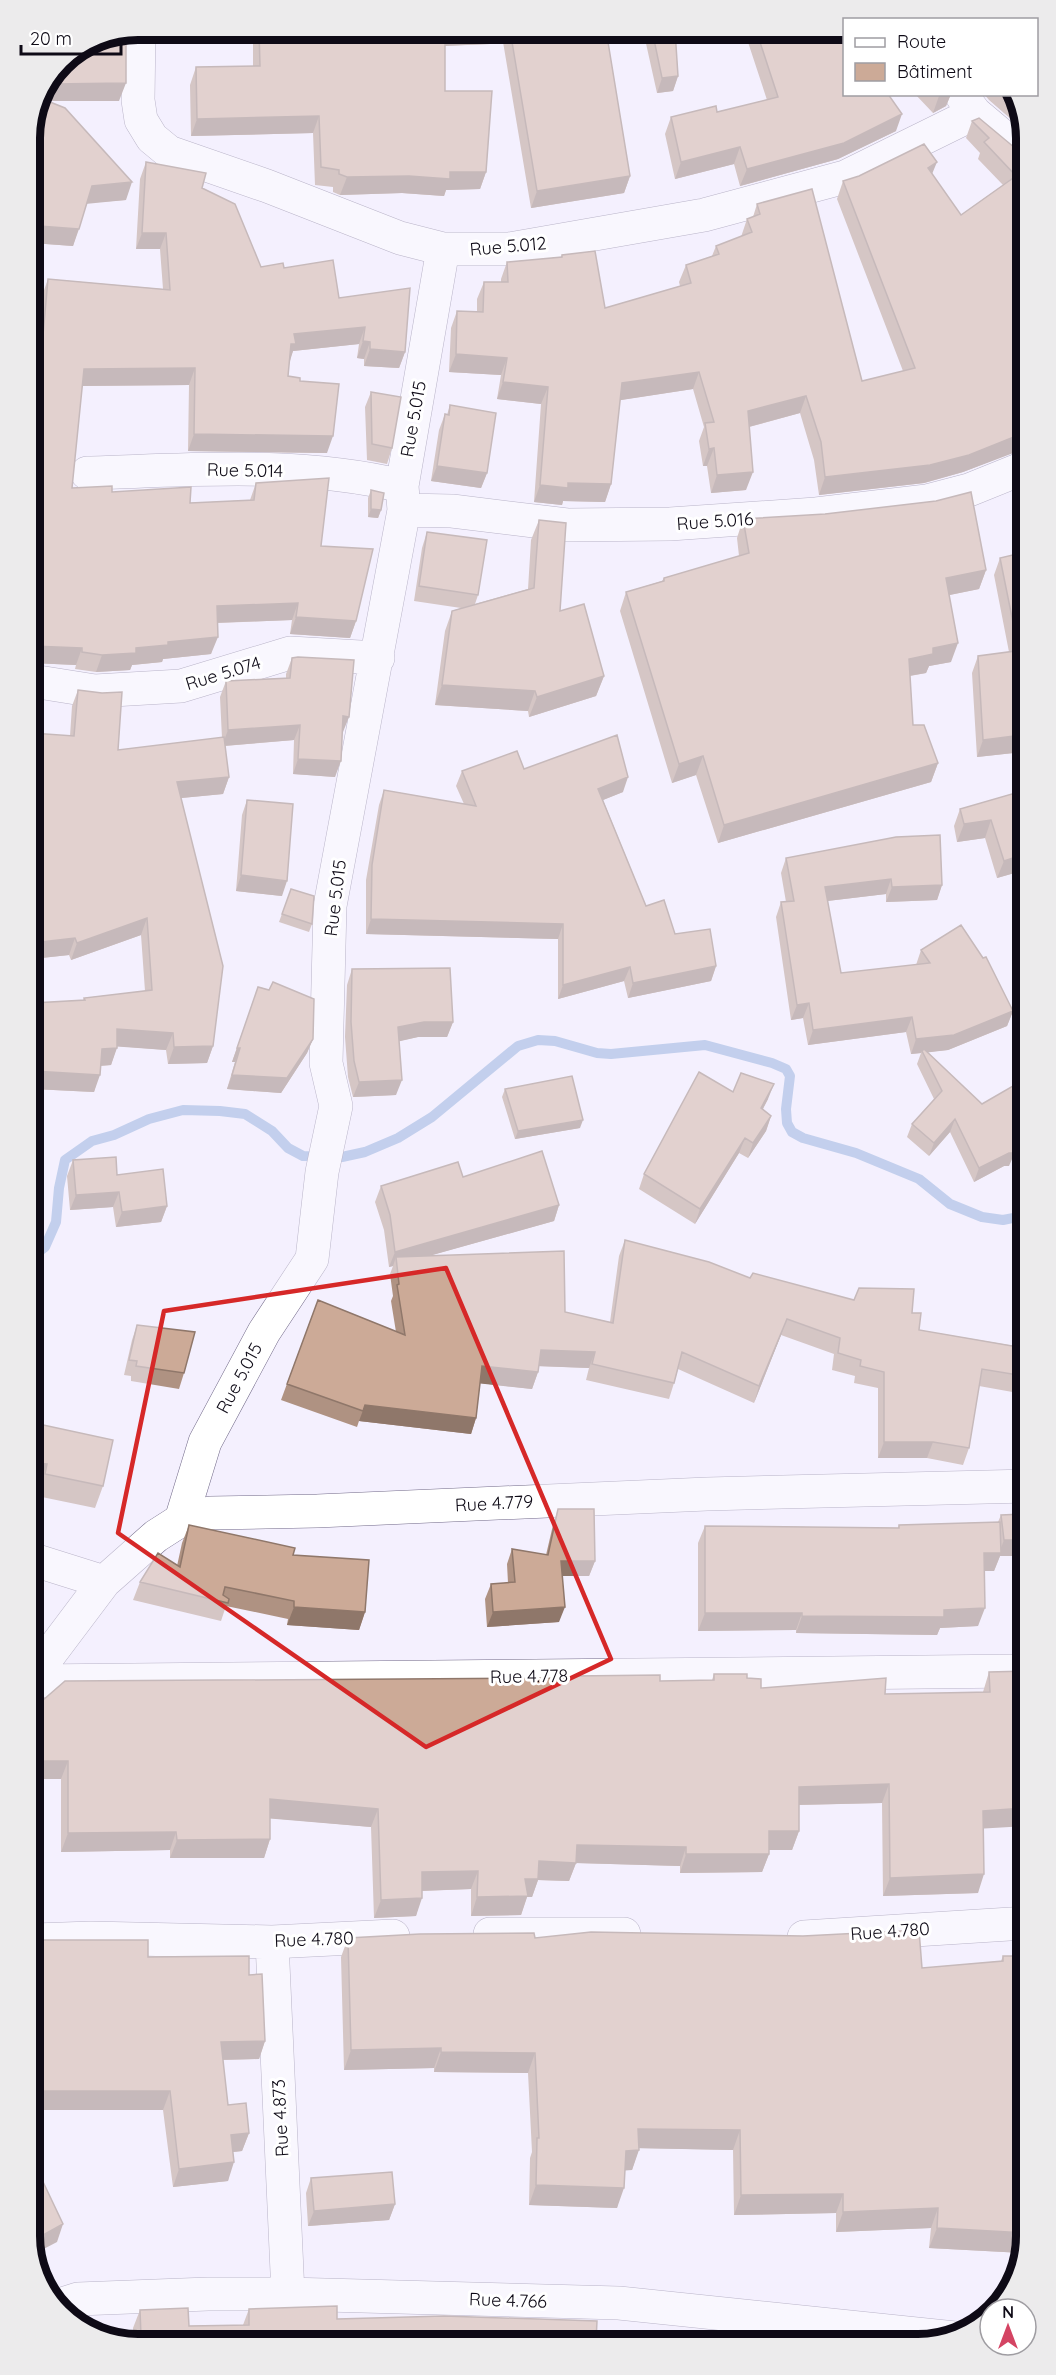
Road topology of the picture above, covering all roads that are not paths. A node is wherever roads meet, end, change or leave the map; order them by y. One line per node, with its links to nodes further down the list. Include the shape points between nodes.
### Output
1 (139, 40): 4 (street, Rue 5.012, via 141,120 152,138 169,152 400,238)
2 (968, 104): 3 (street); 4 (street, Rue 5.012, via 845,177 704,215 509,249)
3 (1016, 147)
4 (443, 249): 7 (street, Rue 5.015)
5 (1016, 471): 7 (street, Rue 5.016, via 927,501 816,514 670,524 567,525 452,511)
6 (87, 473): 7 (street, Rue 5.014, via 262,468 363,477)
7 (403, 498): 8 (street, Rue 5.015)
8 (378, 658): 9 (street, Rue 5.074, via 290,653 181,686 95,691); 11 (street, Rue 5.015, via 330,906 326,1063 336,1106 322,1172 312,1258 264,1332 205,1442)
9 (41, 682)
10 (1016, 1486): 11 (street, Rue 4.779, via 210,1513)
11 (180, 1520): 13 (street, Rue 4.779)
12 (40, 1562): 13 (street)
13 (104, 1582): 14 (street, Rue 4.779)
14 (40, 1667)
15 (1016, 1671): 16 (street, Rue 4.778)
16 (40, 1681)
17 (1016, 1924): 21 (street, Rue 4.780)
18 (458, 1934): 19 (street)
19 (655, 1934)
20 (423, 1935): 23 (street, Rue 4.780)
21 (773, 1937)
22 (40, 1940): 23 (street, Rue 4.780)
23 (272, 1941): 24 (street, Rue 4.873)
24 (288, 2294): 25 (street, Rue 4.766, via 208,2294); 26 (street, Rue 4.766, via 619,2303)
25 (67, 2303)
26 (917, 2334)

